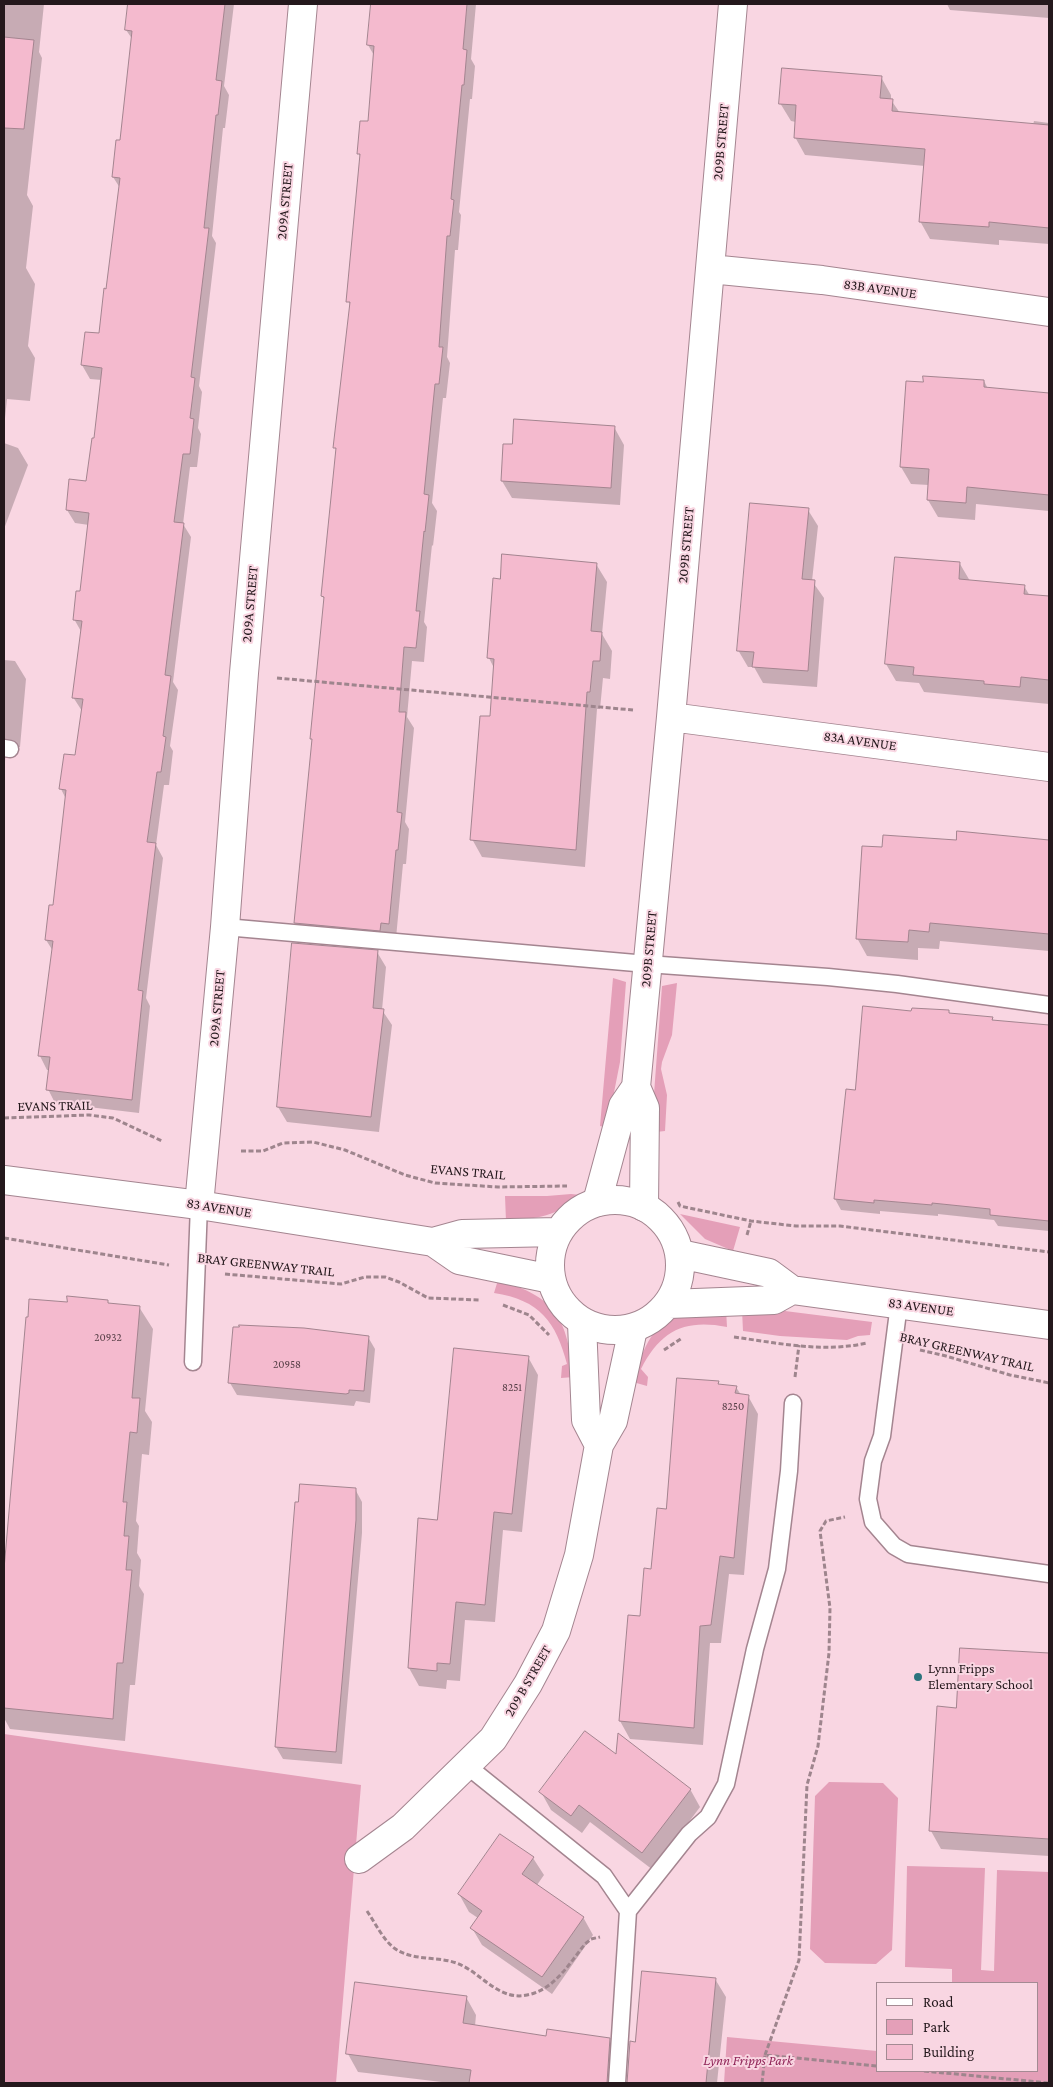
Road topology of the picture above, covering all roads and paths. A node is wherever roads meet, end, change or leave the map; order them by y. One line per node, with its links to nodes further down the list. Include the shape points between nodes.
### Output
1 (303, 4): 9 (street, 209A STREET)
2 (733, 4): 3 (street, 209B STREET)
3 (710, 269): 4 (street, 83B AVENUE, via 822,280); 7 (street, 209B STREET)
4 (1049, 312)
5 (273, 678): 6 (path)
6 (633, 710)
7 (671, 717): 8 (street, 83A AVENUE); 10 (street, 209B STREET)
8 (1049, 767)
9 (225, 927): 10 (lane); 20 (street, 209A STREET)
10 (647, 964): 11 (lane, via 828,977); 12 (street, 209B STREET)
11 (1049, 1005)
12 (636, 1086): 19 (street, 209B STREET, via 623,1106); 21 (street, 209B STREET, via 645,1108)
13 (4, 1118): 14 (path, EVANS TRAIL, via 89,1115 113,1118)
14 (162, 1141)
15 (241, 1151): 17 (path, EVANS TRAIL, via 263,1150 283,1143 313,1142 345,1150 405,1175 435,1183 498,1187)
16 (4, 1180): 20 (street, 83 AVENUE)
17 (572, 1186)
18 (676, 1200): 25 (path, via 680,1206 751,1221 840,1226)
19 (597, 1202): 21 (street, via 629,1201); 22 (street, via 568,1219)
20 (199, 1205): 24 (street, 83 AVENUE); 27 (lane)
21 (644, 1207): 26 (street, via 661,1219 673,1235)
22 (558, 1232): 24 (street, 83 AVENUE, via 462,1234); 28 (street, via 549,1263)
23 (4, 1238): 27 (path, BRAY GREENWAY TRAIL)
24 (433, 1242): 28 (street, 83 AVENUE, via 458,1260)
25 (1049, 1252)
26 (680, 1254): 29 (street, 83 AVENUE, via 768,1273); 32 (street, via 681,1272)
27 (197, 1269): 30 (path, BRAY GREENWAY TRAIL, via 341,1284 365,1277 385,1277 428,1298); 42 (lane)
28 (551, 1279): 34 (street, via 568,1312)
29 (792, 1290): 32 (street, via 774,1300); 33 (street, 83 AVENUE)
30 (486, 1301)
31 (494, 1303): 39 (path, via 529,1316 548,1333)
32 (669, 1304): 36 (street, via 653,1319)
33 (899, 1304): 35 (street, 83 AVENUE); 40 (lane)
34 (582, 1323): 36 (street, via 607,1330); 45 (street, via 586,1420)
35 (1049, 1324)
36 (633, 1329): 45 (street, 209 B STREET, via 612,1421)
37 (686, 1335): 41 (path, via 666,1347)
38 (726, 1336): 40 (path, BRAY GREENWAY TRAIL, via 830,1349 870,1342)
39 (551, 1341)
40 (893, 1346): 43 (path, BRAY GREENWAY TRAIL, via 946,1356); 47 (lane, via 882,1436 873,1461 868,1499 873,1522 894,1546 908,1554)
41 (661, 1356)
42 (194, 1362)
43 (1049, 1383)
44 (793, 1403): 51 (lane, via 789,1471 777,1570 755,1650 726,1784 708,1817 689,1834)
45 (599, 1445): 48 (street, 209 B STREET, via 580,1555 556,1631 494,1739)
46 (850, 1517): 53 (path, via 826,1521 820,1531 830,1608 829,1653 818,1746 806,1785 798,1960)
47 (1049, 1574)
48 (466, 1765): 49 (street, 209 B STREET, via 403,1827); 51 (lane, via 604,1876)
49 (359, 1859)
50 (367, 1911): 52 (path, via 398,1951 463,1965 493,1987 518,1996 548,1987 592,1939)
51 (628, 1911): 52 (lane)
52 (625, 1939): 56 (lane)
53 (765, 2055): 54 (path); 57 (path)
54 (876, 2066)
55 (934, 2072): 58 (path)
56 (617, 2083)
57 (762, 2083)
58 (1049, 2083)

